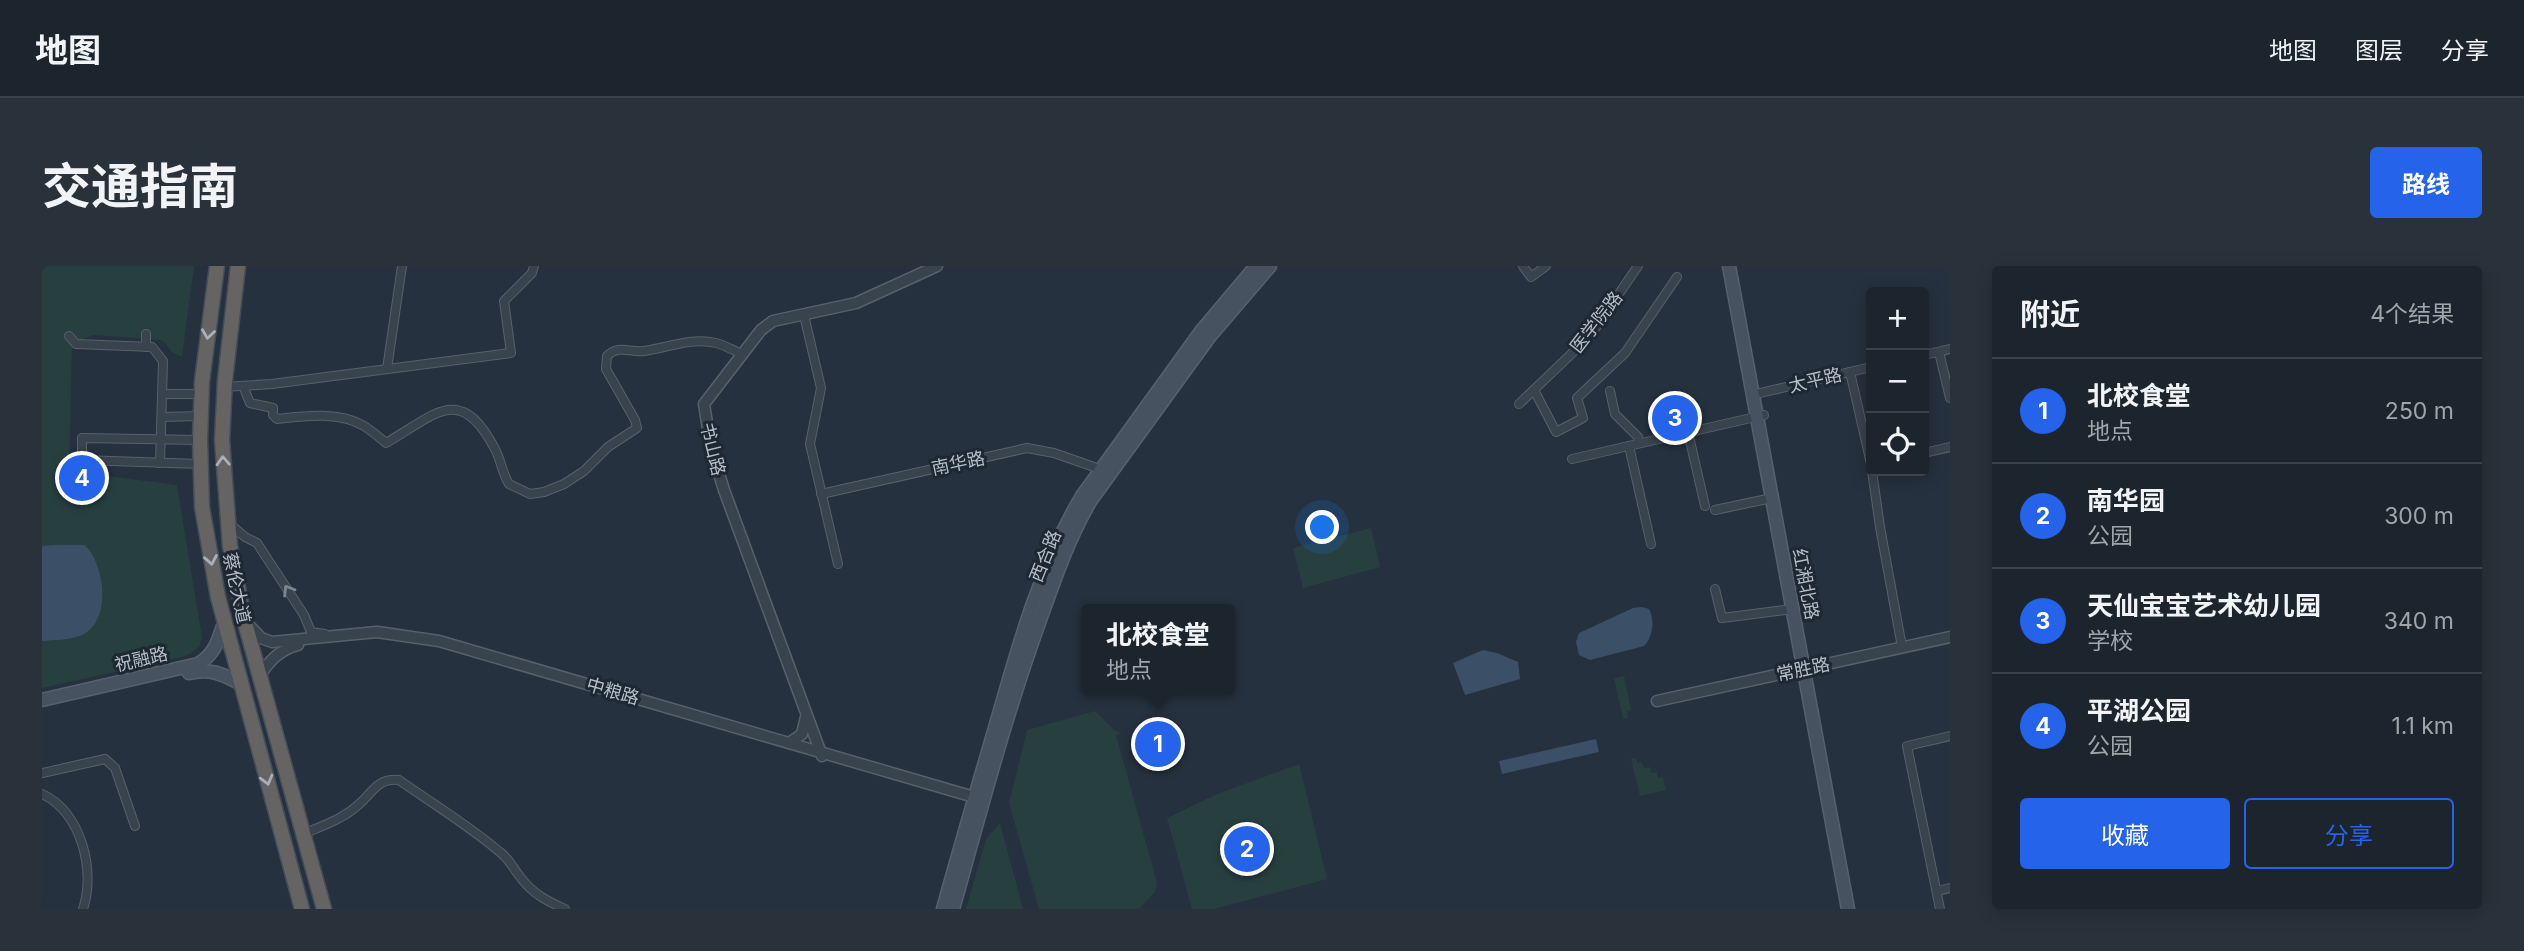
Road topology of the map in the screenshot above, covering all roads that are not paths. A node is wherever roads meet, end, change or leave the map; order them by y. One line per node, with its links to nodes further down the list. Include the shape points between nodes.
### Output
1 (217, 266): 31 (highway, 蔡伦大道, one-way to 31)
2 (238, 266): 26 (highway, 蔡伦大道)
3 (402, 266): 23 (street)
4 (534, 266): 23 (street, via 532,274 504,301 511,353)
5 (937, 266): 14 (street, 书山路, via 856,303)
6 (1256, 266): 77 (main road, 西合路, via 1202,330 1068,519 1023,634)
7 (1270, 266): 77 (main road, 西合路, via 1210,336 1077,524)
8 (1523, 266): 9 (street, via 1531,277)
9 (1546, 266)
10 (1637, 266): 27 (street, 医学院路, via 1590,336)
11 (1729, 266): 34 (main road, 红湘北路)
12 (1736, 266): 29 (main road, 红湘北路)
13 (1677, 277): 27 (street, via 1625,353 1577,398 1583,418 1556,432)
14 (804, 315): 21 (street, 书山路, via 766,325); 50 (street, via 821,388 810,444)
15 (146, 334): 17 (street)
16 (69, 336): 17 (street, via 76,344)
17 (146, 347): 30 (street, via 152,347 163,361)
18 (1950, 349): 19 (street)
19 (1939, 352): 20 (street); 32 (street)
20 (1929, 354)
21 (742, 355): 25 (street, via 716,343 692,341 643,351 612,351 606,369 637,428 565,484 530,494 509,484 478,422 457,409 445,409 386,443 348,420 315,415 277,419 272,408 250,403); 71 (street, 书山路, via 705,404 710,448)
22 (1866, 368): 24 (street, 太平路)
23 (387, 369): 25 (street)
24 (1850, 372): 29 (street, 太平路); 40 (street)
25 (243, 386): 26 (street)
26 (224, 387): 54 (highway, 蔡伦大道, one-way to 26)
27 (1534, 390): 33 (street, 医学院路)
28 (1610, 391): 41 (street, via 1615,414)
29 (1759, 393): 34 (main road, 红湘北路)
30 (162, 394): 31 (street); 36 (street)
31 (201, 394): 35 (highway, 蔡伦大道)
32 (1950, 398)
33 (1519, 404)
34 (1760, 415): 37 (street); 51 (main road, 红湘北路); 65 (main road, 红湘北路)
35 (201, 416): 36 (street); 39 (highway, 蔡伦大道)
36 (162, 417): 38 (street)
37 (1688, 432): 41 (street); 52 (street)
38 (161, 439): 39 (street); 46 (street); 46 (street, via 82,438 82,460)
39 (200, 440): 47 (highway, 蔡伦大道)
40 (1866, 442)
41 (1639, 443): 42 (street)
42 (1629, 446): 45 (street); 55 (street)
43 (1950, 447): 44 (street)
44 (1929, 452)
45 (1572, 459)
46 (160, 463): 47 (street)
47 (200, 464): 60 (highway, 蔡伦大道, one-way to 60, via 202,507)
48 (1094, 467): 50 (street, 南华路, via 1027,447)
49 (1873, 476): 64 (street)
50 (821, 494): 56 (street)
51 (1772, 498): 53 (street); 58 (main road, 红湘北路)
52 (1705, 506)
53 (1715, 510)
54 (227, 520): 59 (highway, 蔡伦大道); 61 (street, one-way to 54, via 311,632 257,543)
55 (1651, 544)
56 (838, 564)
57 (1715, 589): 58 (street, via 1722,618)
58 (1793, 609): 65 (main road, 红湘北路)
59 (244, 620): 61 (street, 中粮路, via 261,638 272,642); 66 (highway, 蔡伦大道)
60 (224, 623): 67 (highway, 蔡伦大道); 68 (main road, 祝融路, via 216,647 198,664)
61 (331, 635): 73 (street, 中粮路, via 377,632 439,640)
62 (1950, 637): 64 (street, 常胜路)
63 (1950, 643): 65 (street, 常胜路)
64 (1902, 647): 65 (street, 常胜路)
65 (1808, 671): 69 (street, 常胜路); 88 (main road, 红湘北路); 89 (main road, 红湘北路)
66 (259, 677): 74 (street, 中粮路, via 285,648 332,639 408,638); 79 (highway, 蔡伦大道)
67 (241, 684): 70 (main road, 祝融路, via 214,671 200,670); 83 (highway, 蔡伦大道, one-way to 83)
68 (42, 699)
69 (1657, 704)
70 (42, 706)
71 (807, 714): 73 (street, via 802,734); 74 (street, 书山路)
72 (1950, 736): 81 (street, via 1907,746)
73 (789, 743): 74 (street, 中粮路)
74 (822, 755): 77 (street, 中粮路)
75 (42, 773): 78 (street, via 105,760 115,768)
76 (42, 794): 82 (street, via 69,817 80,840 88,876)
77 (979, 801): 86 (main road, 西合路); 87 (main road, 西合路)
78 (135, 827)
79 (303, 834): 84 (highway, 蔡伦大道); 85 (street, via 359,805 373,786 399,780 505,855 539,897)
80 (1950, 888): 81 (street)
81 (1937, 891): 90 (street)
82 (83, 909)
83 (302, 909)
84 (324, 909)
85 (565, 909)
86 (943, 909)
87 (953, 909)
88 (1848, 909)
89 (1854, 909)
90 (1940, 909)

